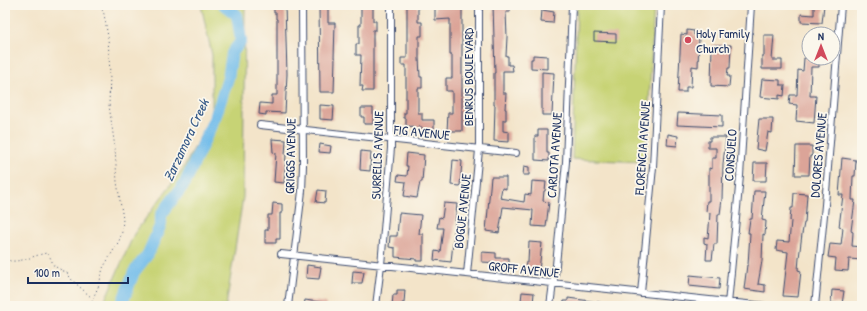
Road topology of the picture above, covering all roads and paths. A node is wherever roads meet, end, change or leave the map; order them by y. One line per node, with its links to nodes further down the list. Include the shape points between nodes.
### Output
1 (100, 5): 21 (path, via 108,37 109,105 118,195 123,219 119,241 103,268)
2 (302, 5): 10 (street, GRIGGS AVENUE)
3 (391, 5): 11 (street, SURRELLS AVENUE)
4 (479, 5): 12 (street, BENRUS BOULEVARD)
5 (572, 5): 19 (street, CARLOTA AVENUE, via 566,162)
6 (661, 5): 20 (street, FLORENCIA AVENUE, via 652,168)
7 (751, 5): 22 (street, CONSUELO, via 740,176)
8 (841, 5): 28 (street, DOLORES AVENUE)
9 (260, 125): 10 (street, FIG AVENUE)
10 (302, 130): 11 (street, FIG AVENUE); 16 (street, GRIGGS AVENUE, via 302,191)
11 (390, 140): 12 (street, FIG AVENUE); 17 (street, SURRELLS AVENUE)
12 (479, 150): 13 (street, FIG AVENUE); 18 (street, BOGUE AVENUE)
13 (516, 153)
14 (5, 254): 21 (path, via 10,260 19,262 47,253 54,266 67,273)
15 (281, 254): 16 (street, GROFF AVENUE)
16 (294, 255): 17 (street, GROFF AVENUE); 24 (street, GRIGGS AVENUE)
17 (381, 265): 18 (street, GROFF AVENUE); 25 (street, SURRELLS AVENUE)
18 (467, 274): 19 (street, GROFF AVENUE)
19 (553, 283): 20 (street, GROFF AVENUE); 26 (street, CARLOTA AVENUE)
20 (641, 293): 22 (street, GROFF AVENUE)
21 (93, 299): 23 (path)
22 (728, 304): 27 (street, GROFF AVENUE)
23 (91, 306)
24 (288, 306)
25 (376, 306)
26 (550, 306)
27 (765, 306)
28 (815, 306)

